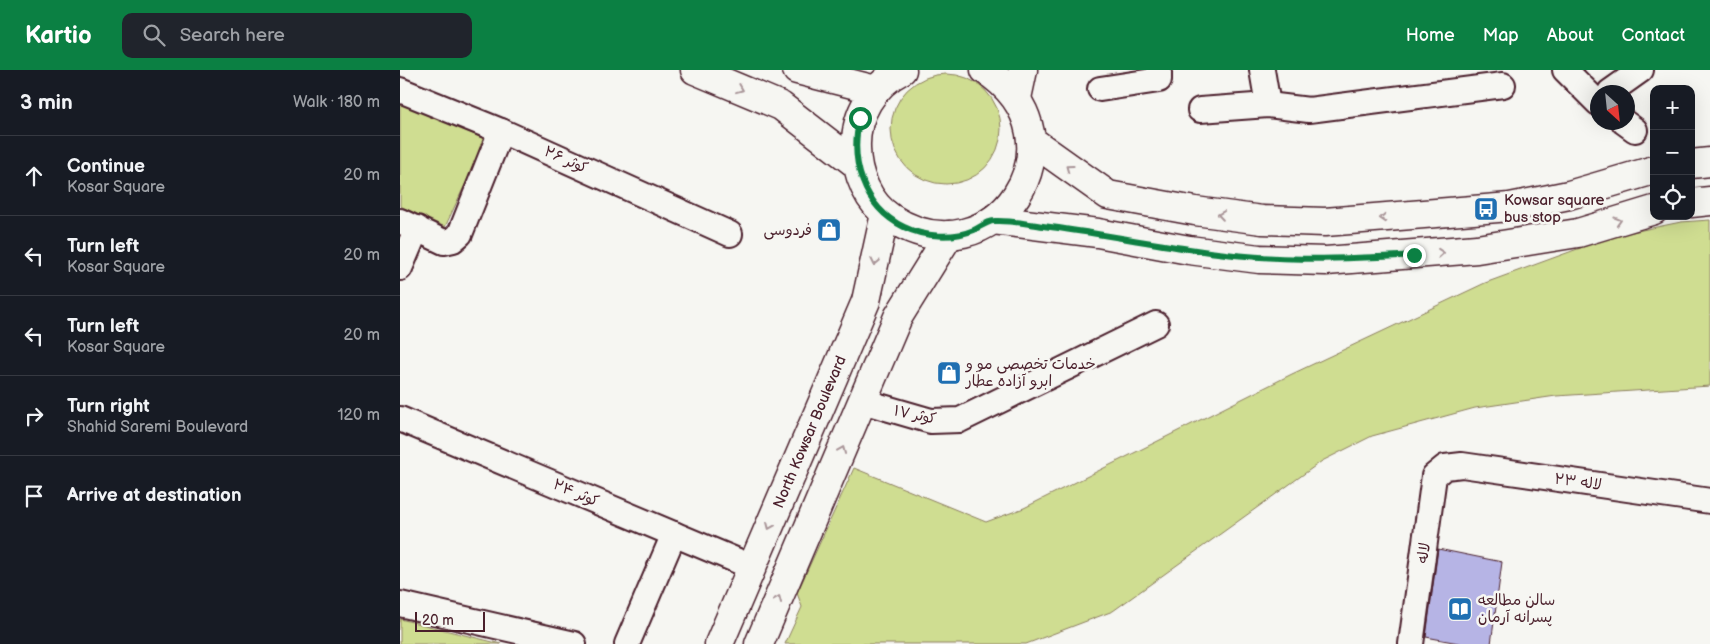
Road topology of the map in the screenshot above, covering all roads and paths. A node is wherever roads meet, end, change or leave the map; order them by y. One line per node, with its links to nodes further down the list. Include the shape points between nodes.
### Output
1 (694, 70): 22 (main road, one-way to 22, via 781,106)
2 (797, 70): 14 (main road)
3 (902, 70): 14 (main road)
4 (985, 70): 16 (main road, via 1001,80)
5 (1023, 70): 16 (main road)
6 (1159, 70): 12 (street, via 1159,80)
7 (1262, 70): 17 (street)
8 (1565, 70): 15 (street)
9 (1641, 70): 11 (street)
10 (1503, 85): 17 (street, via 1309,110)
11 (1620, 85)
12 (1100, 89)
13 (400, 90): 19 (street, کوثر ۲۶)
14 (876, 90): 22 (main road, via 860,118 856,134)
15 (1590, 91)
16 (1017, 98): 20 (main road, via 1027,118)
17 (1268, 105): 18 (street)
18 (1200, 110)
19 (501, 131): 30 (street, via 460,234 444,242); 31 (street, کوثر ۲۶)
20 (1032, 141): 24 (main road, one-way to 20, via 1569,195 1510,207 1325,222 1262,220 1108,195); 29 (main road, via 1030,164 1023,186 1010,205)
21 (1710, 162): 23 (main road)
22 (856, 164): 28 (main road, via 866,192)
23 (1695, 164)
24 (1650, 171)
25 (1710, 201): 26 (main road)
26 (1695, 203)
27 (1650, 211): 29 (main road, one-way to 27, via 1259,259 1326,261 1485,248 1578,233)
28 (885, 214): 32 (main road, via 904,227); 40 (main road, North Kowsar Boulevard, one-way to 40, via 866,301)
29 (993, 220): 32 (main road, via 972,231)
30 (408, 224): 33 (street)
31 (730, 234)
32 (949, 236): 35 (main road, via 898,317)
33 (400, 268)
34 (1156, 324): 35 (street, کوثر ۱۷, via 960,420 931,422)
35 (862, 401): 45 (main road, one-way to 35)
36 (400, 419): 39 (street, کوثر ۲۴)
37 (1445, 468): 38 (street, لاله ۲۳, via 1462,465); 46 (street, لاله, via 1434,476)
38 (1710, 501)
39 (674, 534): 40 (street, کوثر ۲۴); 43 (street)
40 (752, 567): 44 (main road, North Kowsar Boulevard)
41 (400, 604): 42 (street)
42 (574, 644)
43 (627, 644)
44 (719, 644)
45 (759, 644)
46 (1411, 644)

